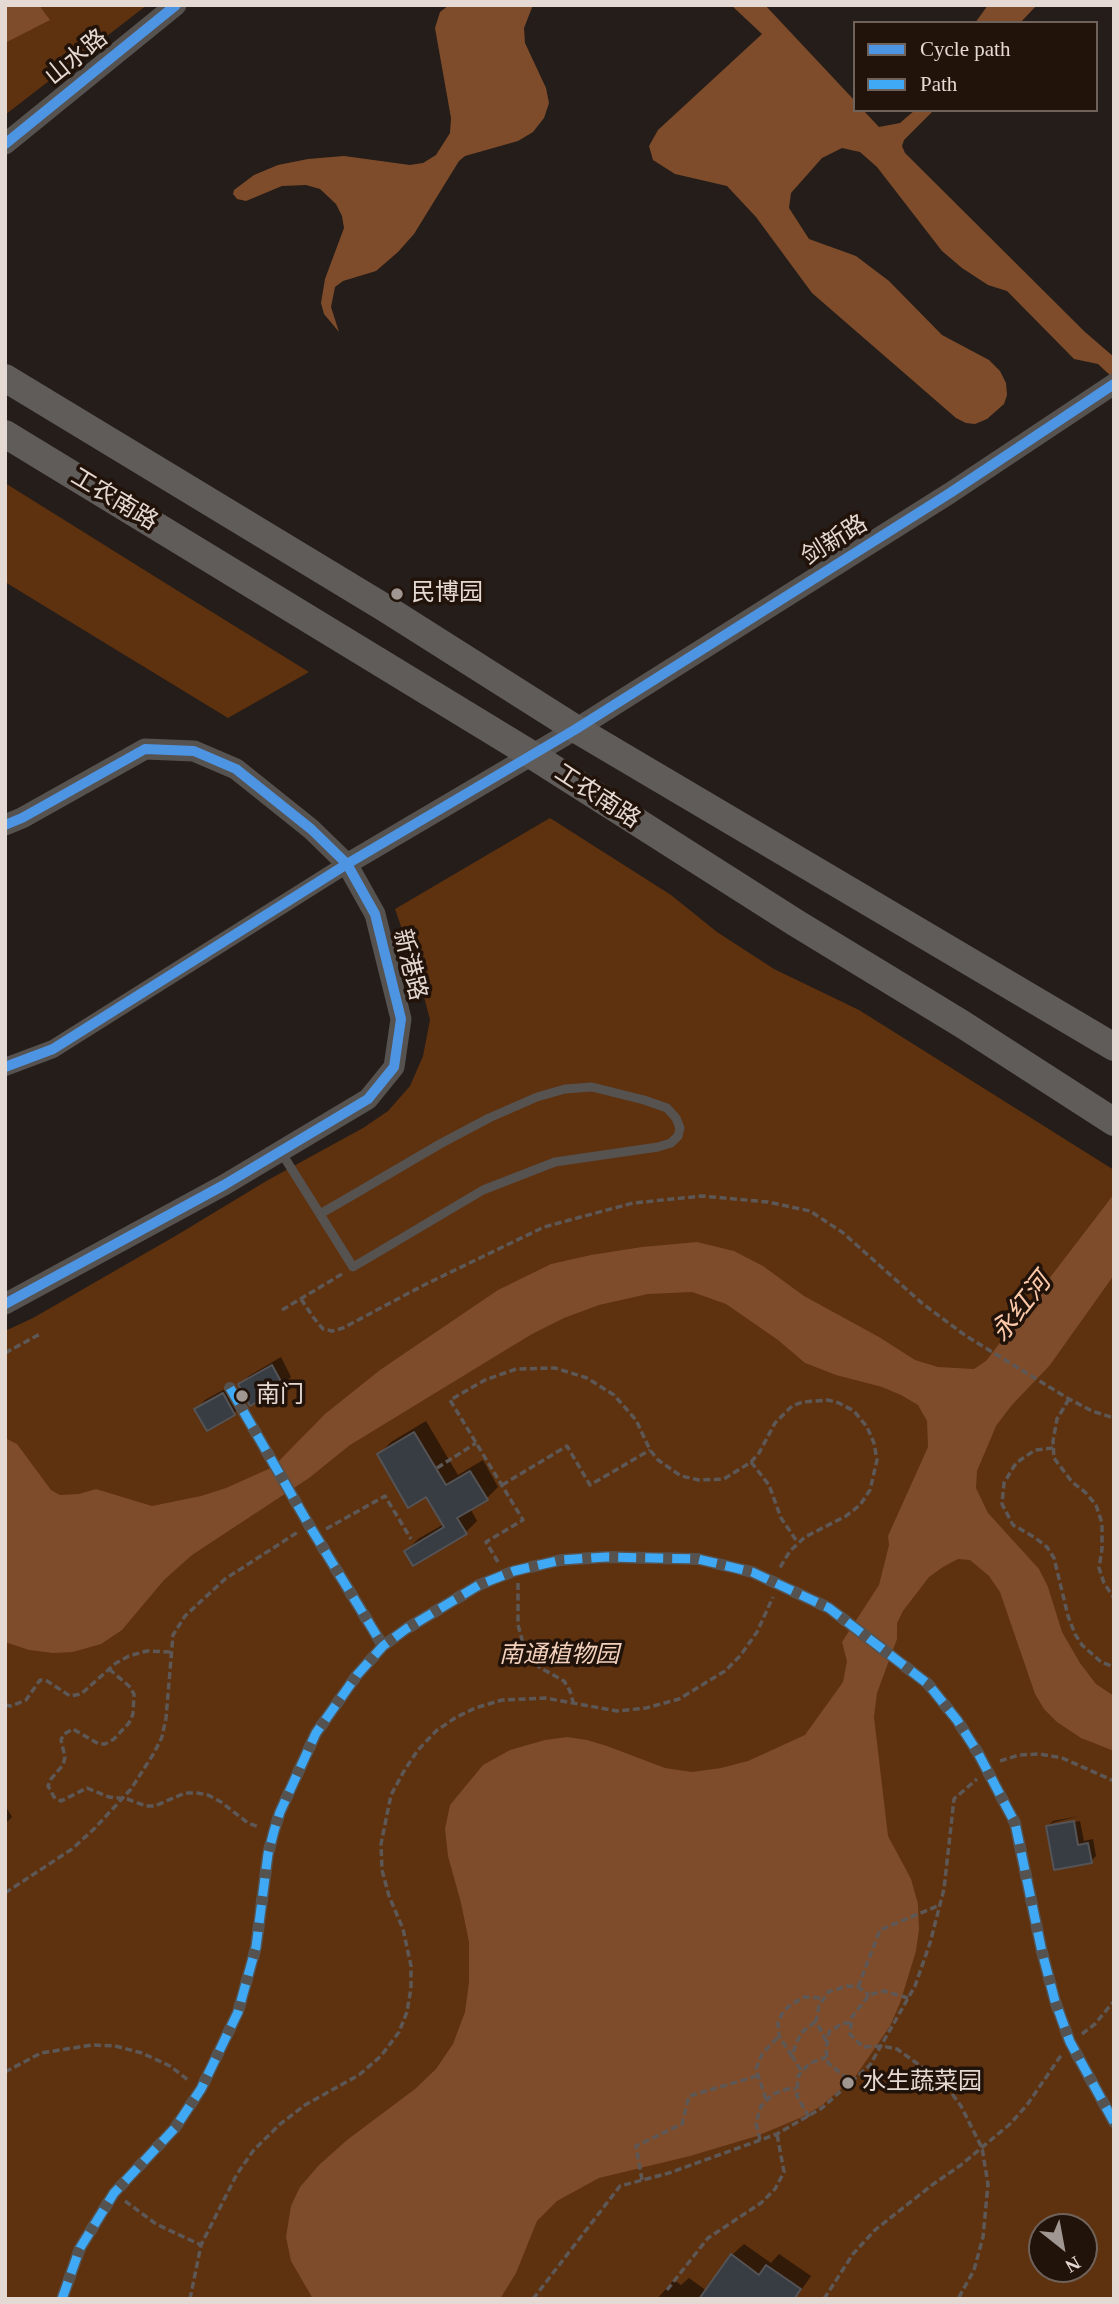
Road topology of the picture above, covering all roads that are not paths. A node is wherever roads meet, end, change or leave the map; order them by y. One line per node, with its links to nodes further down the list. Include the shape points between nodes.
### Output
1 (176, 5): 2 (street, 山水路)
2 (5, 144)
3 (5, 378): 6 (main road, 工农南路)
4 (1114, 384): 6 (street, 剑新路)
5 (5, 434): 7 (main road, 工农南路)
6 (576, 729): 7 (street, 剑新路); 10 (main road, 工农南路)
7 (532, 755): 9 (street, 剑新路); 12 (main road, 工农南路)
8 (5, 825): 9 (street, 新港路, via 145,749 194,751 236,769)
9 (347, 864): 11 (street, via 53,1049); 13 (street, 新港路, via 375,914 401,1019 394,1068 368,1099)
10 (1114, 1047)
11 (5, 1068)
12 (1114, 1122)
13 (281, 1152): 14 (lane, via 353,1267 483,1190 580,1157 671,1143 680,1128 667,1108 592,1087 565,1089 489,1118); 15 (street, 新港路)
14 (320, 1214)
15 (5, 1304)
16 (230, 1388): 17 (street)
17 (383, 1646): 18 (street, via 452,1600 510,1573 561,1560 606,1556 698,1559 752,1572 840,1615 928,1684 988,1769 1015,1823 1055,2001 1070,2042); 19 (street, via 316,1733 280,1812 268,1854 256,1947 238,2012 201,2089 175,2128 114,2193 80,2248)
18 (1114, 2122)
19 (62, 2299)

